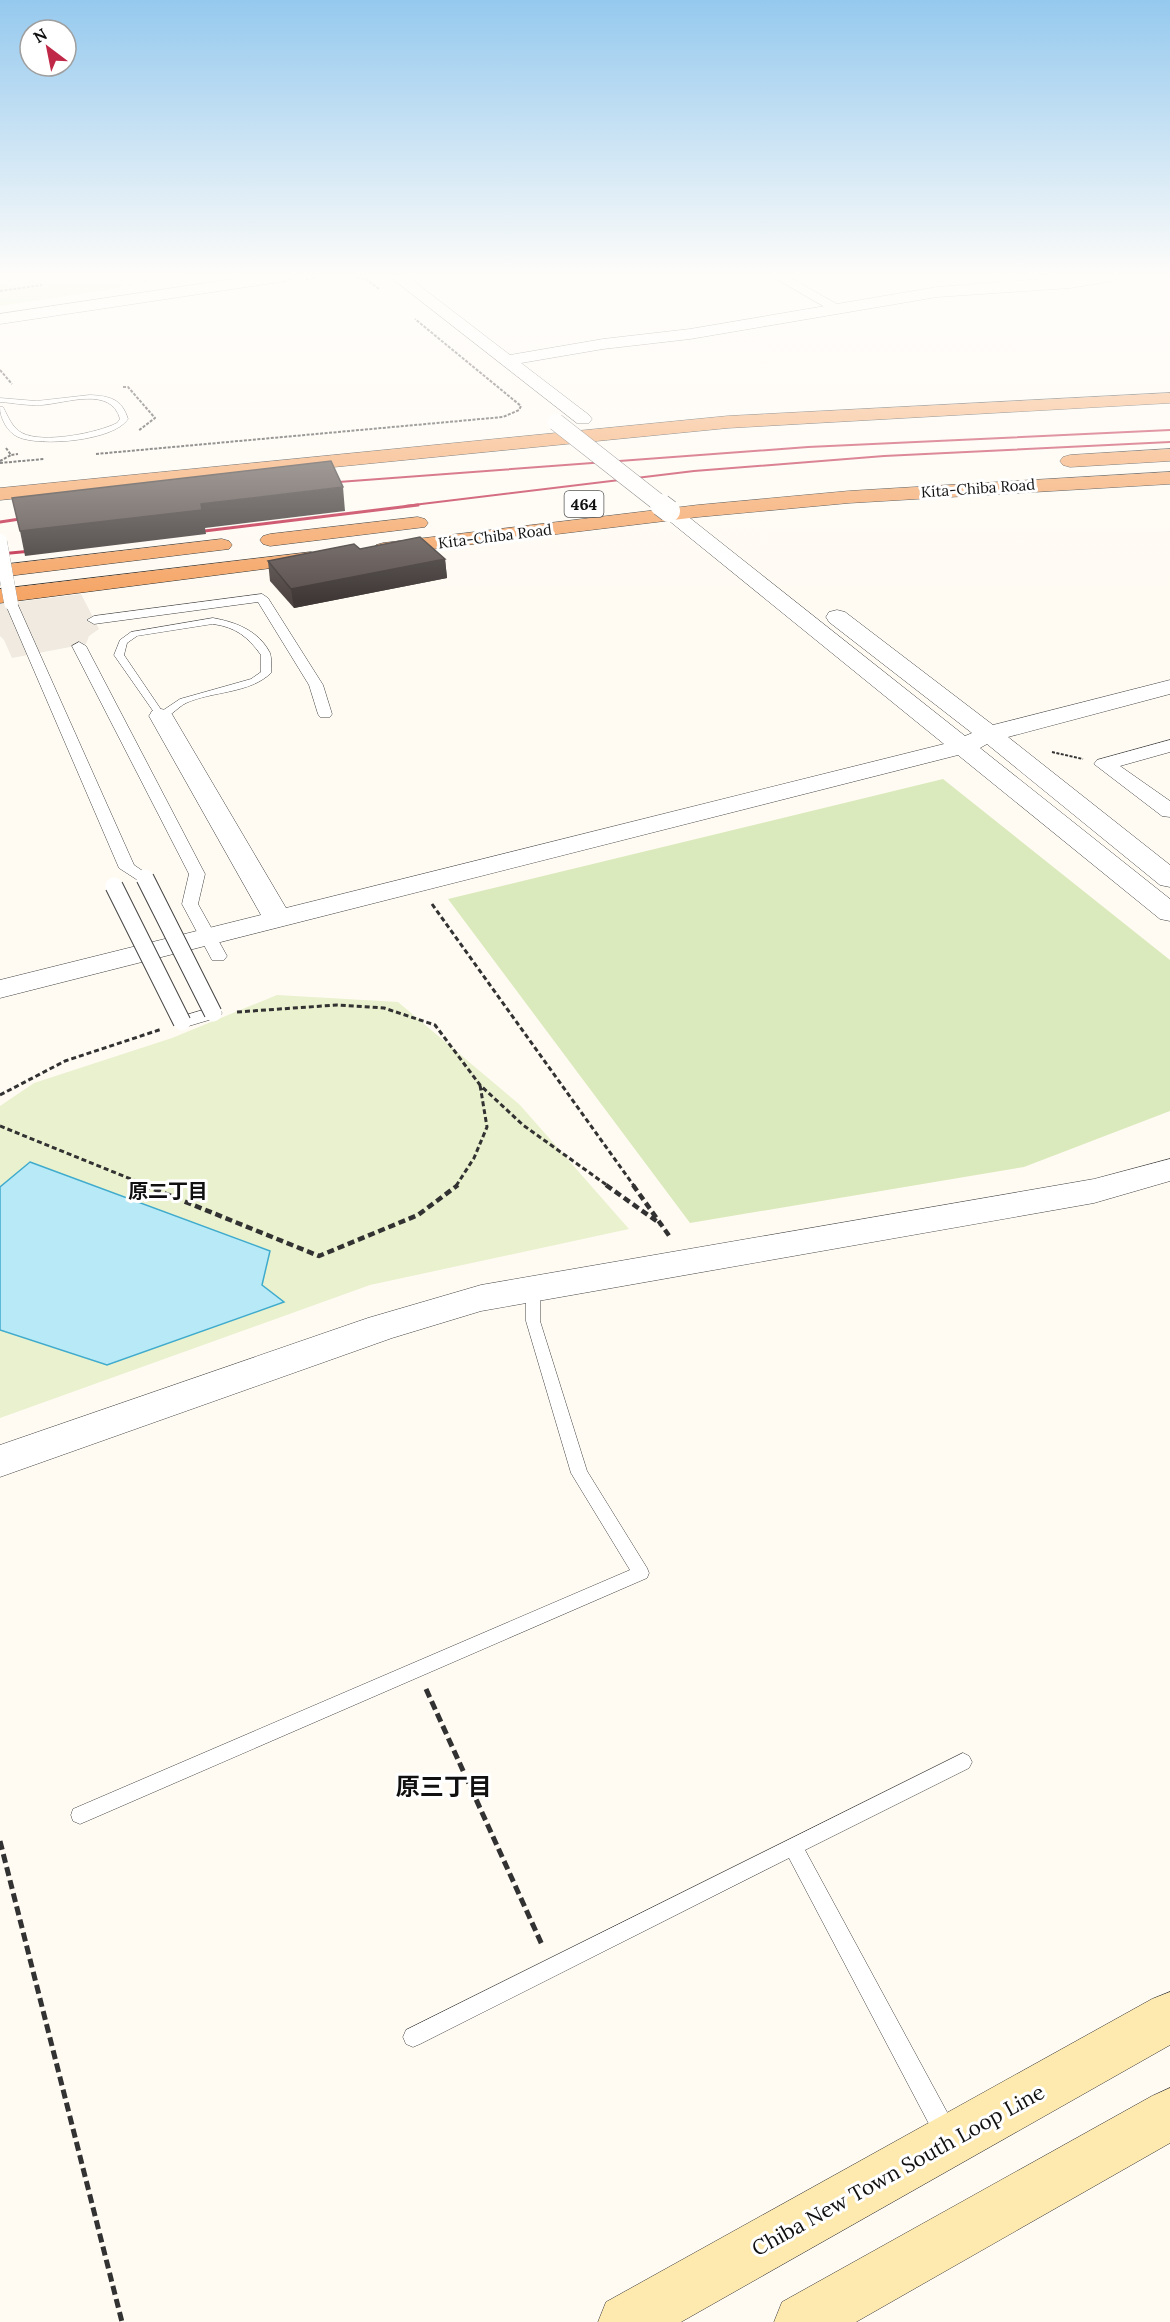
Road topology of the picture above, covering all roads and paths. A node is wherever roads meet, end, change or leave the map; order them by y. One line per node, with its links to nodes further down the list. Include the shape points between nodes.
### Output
1 (495, 384): 11 (path, via 521,405 519,410 503,417)
2 (512, 384): 9 (street)
3 (543, 384): 10 (street)
4 (1107, 384): 5 (highway)
5 (925, 394)
6 (1170, 398): 19 (highway, via 728,422)
7 (1, 404): 8 (lane); 8 (lane); 8 (lane, via 3,419 20,436 37,440 100,432 118,426 124,419 113,401 100,398)
8 (29, 404)
9 (545, 414): 10 (highway); 21 (street, bridge)
10 (587, 416): 21 (street)
11 (94, 454)
12 (11, 455): 15 (path)
13 (1170, 455): 16 (highway, Kita-Chiba Road)
14 (47, 459): 15 (path)
15 (0, 462)
16 (1045, 462)
17 (1170, 478): 21 (highway, Kita-Chiba Road / 464, via 985,487)
18 (743, 488): 20 (highway, 464)
19 (0, 494)
20 (629, 499)
21 (684, 511): 24 (highway, Kita-Chiba Road / 464); 33 (street); 34 (street)
22 (442, 520): 26 (highway, Kita-Chiba Road)
23 (0, 541): 27 (street, bridge)
24 (367, 551)
25 (332, 555): 27 (highway)
26 (0, 571)
27 (5, 599): 39 (street)
28 (94, 620): 31 (street, via 262,598 316,685)
29 (79, 646): 44 (street, via 197,874 190,904)
30 (1170, 687): 33 (street)
31 (325, 714)
32 (161, 716): 32 (lane, via 120,655 123,642 135,634 213,621 230,623 248,632 266,655 266,672 254,681 183,701); 42 (street)
33 (989, 734): 34 (street); 40 (street)
34 (955, 741): 42 (street); 43 (street)
35 (1170, 746): 37 (street)
36 (1042, 749): 37 (path)
37 (1104, 764): 38 (street)
38 (1170, 811)
39 (127, 868): 47 (street, bridge, via 145,878); 48 (street, bridge, via 114,886)
40 (1170, 879)
41 (431, 903): 53 (path)
42 (273, 909): 44 (street)
43 (1170, 913)
44 (208, 937): 45 (street); 46 (street)
45 (0, 967)
46 (0, 989)
47 (213, 1013): 48 (street); 49 (path, via 337,1005 384,1008 435,1025)
48 (182, 1022): 50 (path, via 65,1061)
49 (480, 1085): 51 (path, via 487,1127 459,1184 418,1215 319,1256); 53 (path, via 523,1125)
50 (0, 1095)
51 (0, 1126)
52 (1170, 1170): 55 (street, via 1094,1191)
53 (662, 1225): 54 (path)
54 (671, 1238)
55 (533, 1290): 56 (street, via 481,1298 381,1328); 57 (lane, via 533,1321 579,1473 641,1573)
56 (0, 1461)
57 (417, 1669): 59 (lane); 62 (path)
58 (963, 1762): 61 (lane)
59 (80, 1815)
60 (0, 1841): 67 (path)
61 (793, 1846): 62 (lane); 66 (lane)
62 (552, 1968): 64 (lane)
63 (1170, 2017): 66 (main road, Chiba New Town South Loop Line)
64 (413, 2037)
65 (1170, 2114): 69 (main road)
66 (950, 2140): 68 (main road, Chiba New Town South Loop Line)
67 (122, 2322)
68 (626, 2322)
69 (802, 2322)

